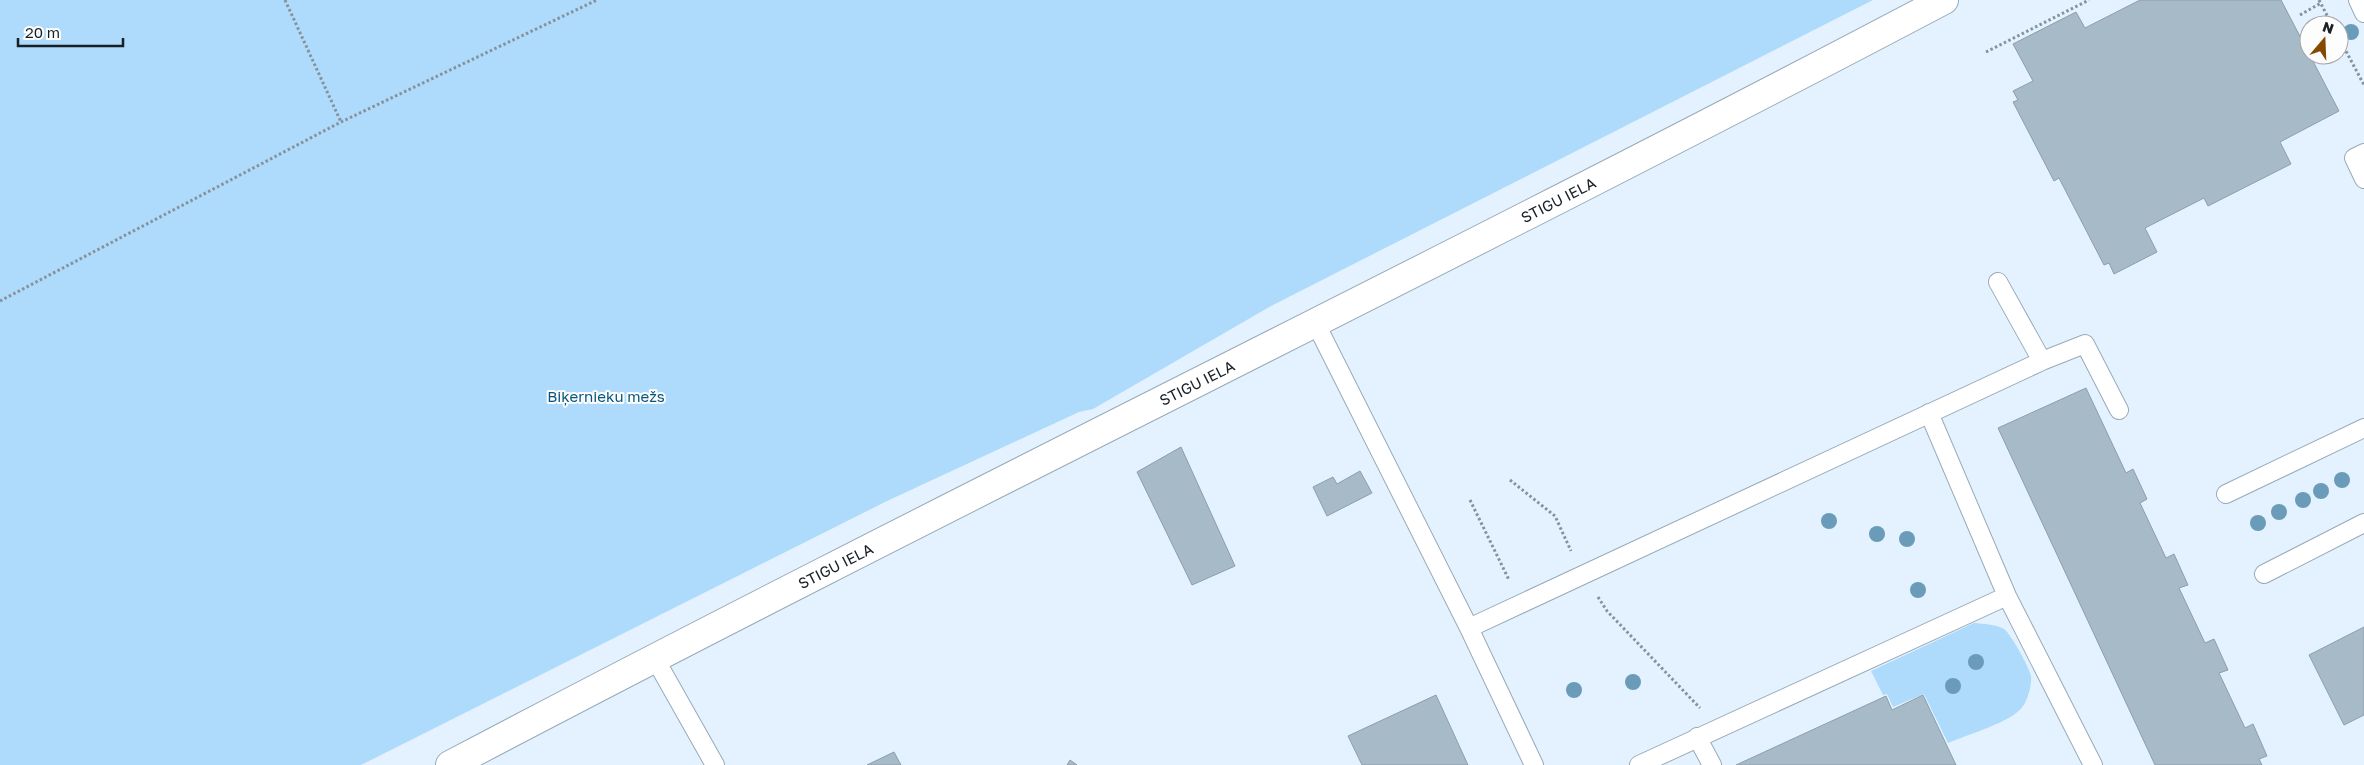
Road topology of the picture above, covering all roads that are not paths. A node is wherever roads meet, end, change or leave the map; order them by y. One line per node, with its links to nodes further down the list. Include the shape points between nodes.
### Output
1 (1944, 0): 7 (street, STIGU IELA, via 1729,114)
2 (2358, 0): 3 (lane)
3 (2364, 13)
4 (2364, 153): 5 (lane, via 2354,158)
5 (2364, 179)
6 (1998, 282): 8 (lane)
7 (1315, 322): 16 (lane); 17 (street, STIGU IELA)
8 (2042, 361): 9 (lane, via 2085,344); 10 (lane)
9 (2119, 410)
10 (1929, 413): 15 (lane); 16 (lane)
11 (2364, 428): 12 (lane)
12 (2226, 494)
13 (2364, 523): 14 (lane)
14 (2264, 574)
15 (2007, 596): 18 (lane); 24 (lane)
16 (1469, 628): 21 (lane)
17 (654, 658): 19 (lane); 20 (street, STIGU IELA)
18 (1697, 737): 22 (lane); 23 (lane)
19 (708, 763)
20 (450, 765)
21 (1534, 765)
22 (1639, 765)
23 (1712, 765)
24 (2093, 765)

